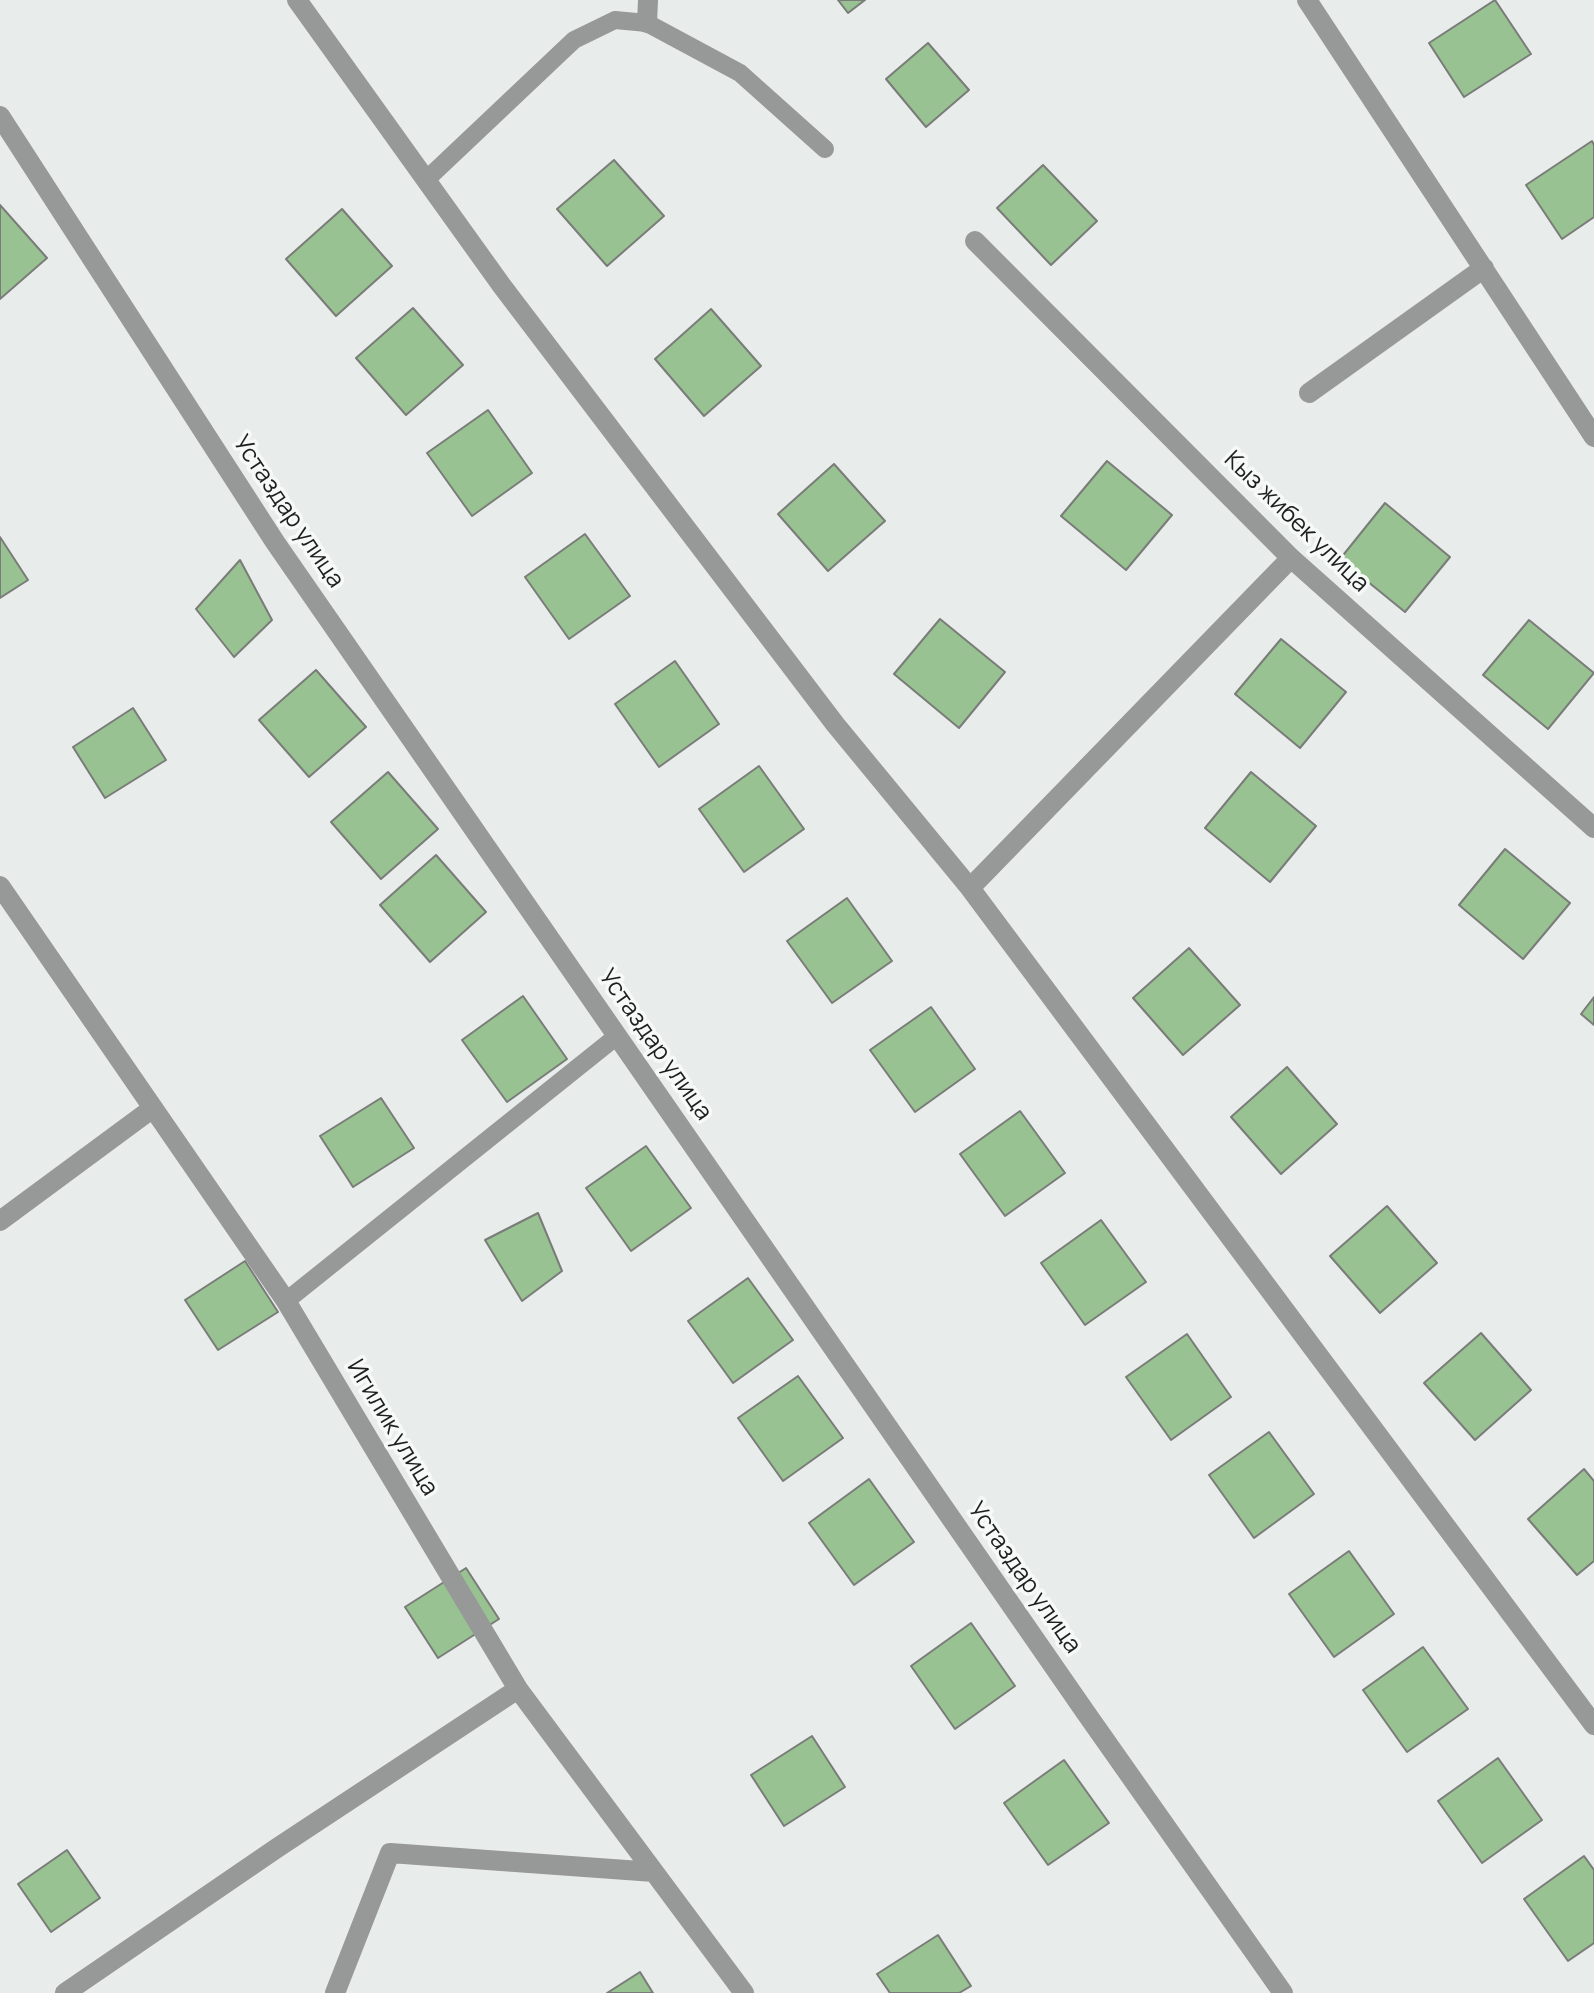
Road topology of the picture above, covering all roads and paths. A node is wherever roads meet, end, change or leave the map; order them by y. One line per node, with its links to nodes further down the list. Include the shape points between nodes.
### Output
1 (297, 0): 7 (street)
2 (648, 0): 4 (street)
3 (1307, 0): 9 (street)
4 (647, 23): 6 (lane, via 740,73); 7 (lane, via 615,20 574,40)
5 (0, 116): 16 (street, Устаздар улица, via 275,542)
6 (825, 149)
7 (427, 179): 15 (street, via 502,286 816,699)
8 (975, 241): 12 (street, Кыз жибек улица)
9 (1484, 268): 10 (street); 11 (street)
10 (1309, 393)
11 (1594, 437)
12 (1291, 558): 13 (street, Кыз жибек улица); 15 (street)
13 (1594, 828)
14 (0, 886): 17 (street, Игилик улица)
15 (970, 888): 21 (street)
16 (617, 1036): 19 (lane); 26 (street, Устаздар улица)
17 (153, 1108): 18 (street); 19 (street, Игилик улица)
18 (0, 1221)
19 (286, 1301): 20 (street, Игилик улица)
20 (518, 1689): 22 (street, Игилик улица); 23 (street)
21 (1594, 1725)
22 (654, 1872): 24 (street, via 390,1853); 25 (street, Игилик улица)
23 (65, 1993)
24 (335, 1993)
25 (744, 1993)
26 (1283, 1993)

